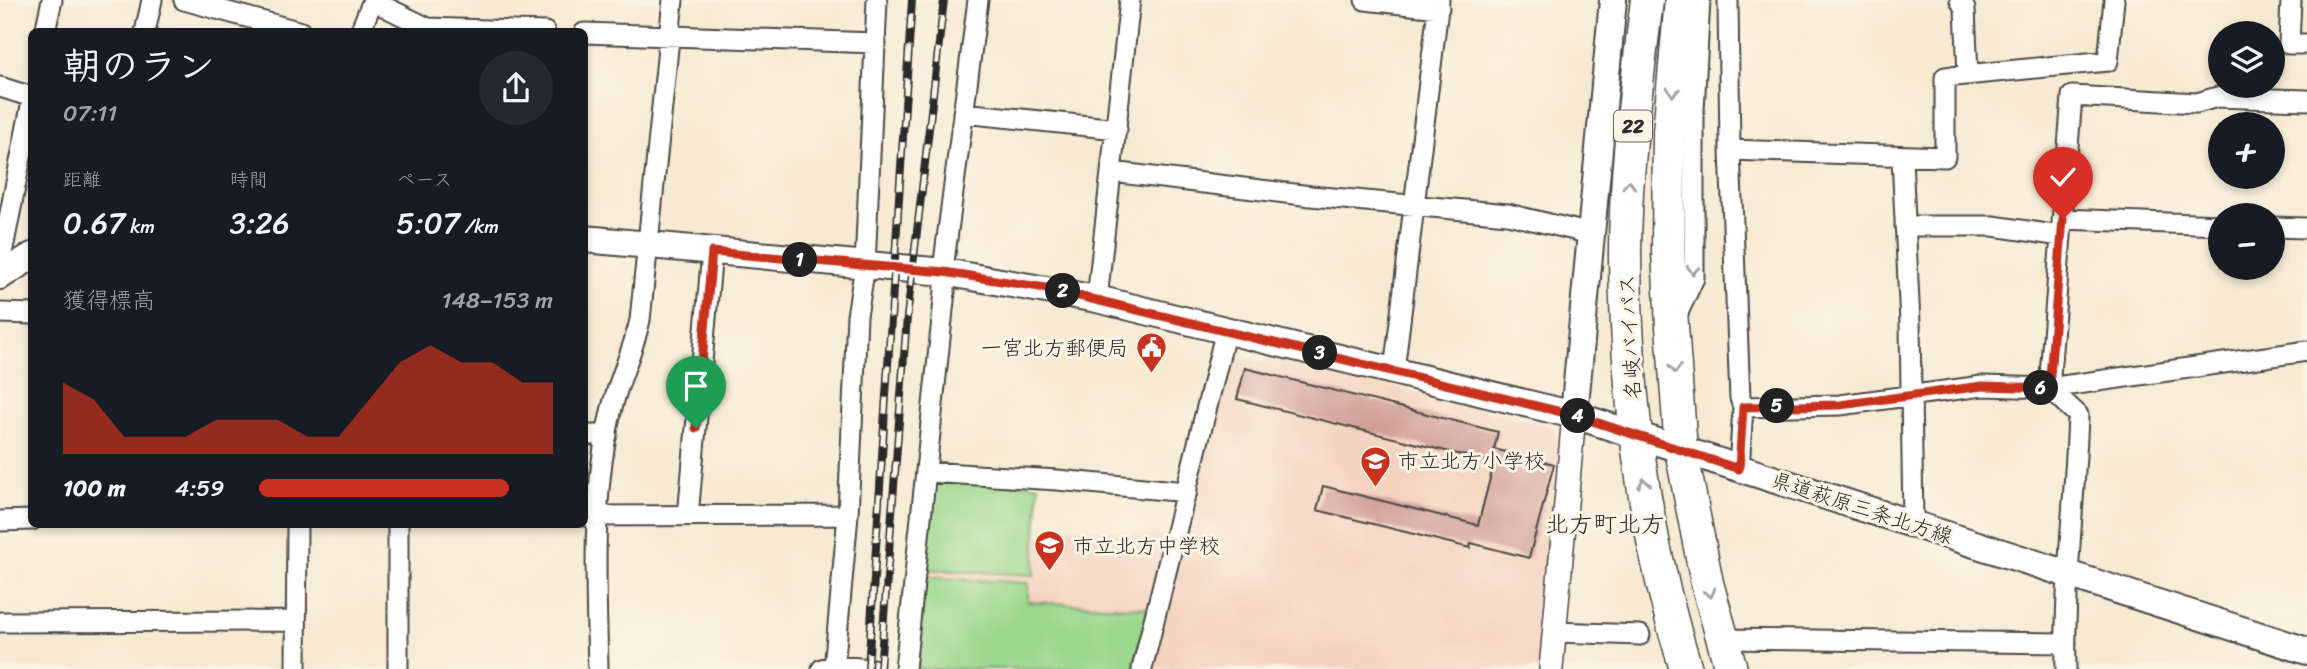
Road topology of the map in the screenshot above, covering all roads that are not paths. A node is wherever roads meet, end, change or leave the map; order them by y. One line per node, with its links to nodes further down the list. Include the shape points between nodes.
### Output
1 (52, 0): 20 (street)
2 (152, 0): 21 (street)
3 (184, 0): 22 (street)
4 (673, 0): 26 (street)
5 (877, 0): 27 (street)
6 (978, 0): 35 (street)
7 (1130, 0): 37 (street)
8 (1365, 0): 18 (street)
9 (1613, 0): 47 (main road)
10 (1647, 0): 67 (highway, 名岐バイパス / 22, one-way to 10, via 1625,253)
11 (1681, 0): 59 (highway, 名岐バイパス / 22, one-way to 59, via 1669,132)
12 (1700, 0): 59 (street, one-way to 59, via 1693,110 1694,278)
13 (1728, 0): 38 (street)
14 (1960, 0): 30 (street, via 1965,9)
15 (2114, 0): 29 (street, via 2108,61)
16 (2291, 0): 28 (street, via 2290,44)
17 (373, 1): 19 (street); 23 (street)
18 (1439, 4): 41 (street)
19 (406, 8): 24 (street, via 428,27)
20 (47, 28)
21 (146, 28)
22 (286, 28)
23 (362, 28)
24 (451, 28)
25 (588, 33): 26 (street)
26 (672, 36): 27 (street); 49 (street)
27 (876, 43): 53 (street)
28 (2307, 44)
29 (2076, 64): 30 (street); 32 (street)
30 (1968, 74): 39 (street, via 1945,77 1945,157)
31 (0, 87): 33 (street)
32 (2073, 96): 34 (street, via 2197,103 2217,97); 44 (street)
33 (28, 98)
34 (2307, 100)
35 (963, 113): 37 (street); 54 (street)
36 (28, 120): 52 (street)
37 (1116, 129): 40 (street)
38 (1730, 150): 39 (street); 65 (street)
39 (1902, 158): 43 (street)
40 (1112, 172): 41 (street, via 1311,196); 56 (street)
41 (1414, 203): 47 (street, via 1508,214); 62 (street)
42 (2208, 225): 44 (street)
43 (1905, 226): 44 (street); 64 (street)
44 (2062, 227): 63 (street)
45 (2285, 227): 46 (street)
46 (2307, 228)
47 (1591, 234): 66 (main road)
48 (588, 239): 49 (main road, 県道萩原三条北方線)
49 (648, 245): 50 (main road, 県道萩原三条北方線); 69 (street, via 638,332)
50 (712, 252): 53 (main road, 県道萩原三条北方線); 76 (street)
51 (28, 258): 55 (main road)
52 (0, 264)
53 (865, 266): 54 (main road, 県道萩原三条北方線); 74 (street, via 857,316)
54 (944, 272): 56 (main road, 県道萩原三条北方線); 72 (street)
55 (0, 276)
56 (1097, 299): 60 (main road, 県道萩原三条北方線)
57 (0, 313): 58 (street)
58 (28, 314)
59 (1672, 326): 70 (highway, 名岐バイパス / 22, one-way to 70)
60 (1226, 330): 62 (main road, 県道萩原三条北方線); 73 (street)
61 (2307, 351): 63 (street)
62 (1394, 371): 66 (main road, 県道萩原三条北方線)
63 (2049, 388): 64 (street, via 1982,386); 82 (street, via 2078,415 2075,512)
64 (1910, 393): 65 (street, via 1840,405); 79 (street)
65 (1743, 407): 71 (street)
66 (1574, 415): 67 (main road, 県道萩原三条北方線); 85 (street)
67 (1635, 434): 70 (main road, 県道萩原三条北方線); 87 (highway, 名岐バイパス / 22, one-way to 67)
68 (588, 435): 69 (street)
69 (607, 435): 75 (street)
70 (1681, 450): 71 (main road, 県道萩原三条北方線); 88 (highway, 名岐バイパス / 22, one-way to 88)
71 (1739, 469): 79 (main road, 県道萩原三条北方線)
72 (926, 472): 73 (street); 96 (street)
73 (1187, 492): 97 (street)
74 (848, 515): 76 (street); 91 (street)
75 (590, 516): 76 (street); 94 (street)
76 (688, 516)
77 (28, 520): 78 (street)
78 (0, 521)
79 (1913, 523): 82 (main road, 県道萩原三条北方線)
80 (297, 528): 83 (street)
81 (398, 528): 93 (street)
82 (2067, 574): 89 (street); 90 (main road, 県道萩原三条北方線)
83 (296, 621): 84 (street); 92 (street)
84 (0, 622)
85 (1555, 632): 86 (street); 98 (street)
86 (1640, 635)
87 (1676, 637): 99 (street); 100 (highway, 名岐バイパス / 22)
88 (1723, 639): 89 (street); 101 (highway, 名岐バイパス / 22); 102 (street)
89 (2066, 643): 103 (street)
90 (2307, 651)
91 (830, 668): 95 (street)
92 (296, 669)
93 (398, 669)
94 (598, 669)
95 (873, 669)
96 (905, 669)
97 (1142, 669)
98 (1551, 669)
99 (1678, 669)
100 (1686, 669)
101 (1731, 669)
102 (1741, 669)
103 (2066, 669)

